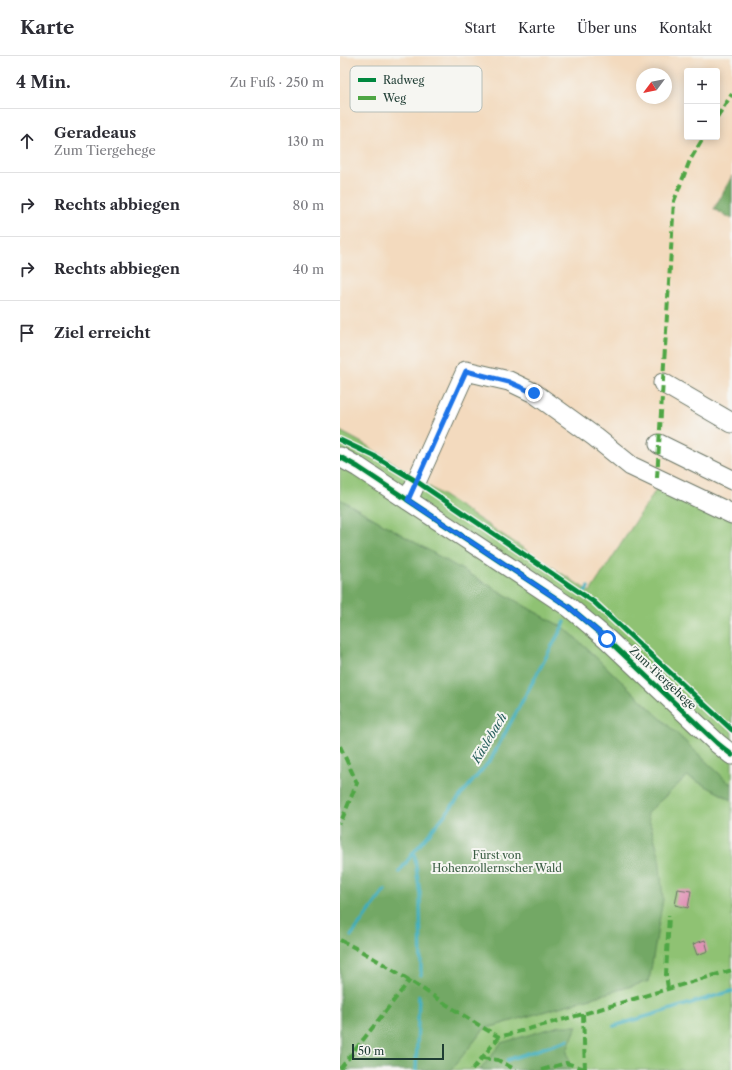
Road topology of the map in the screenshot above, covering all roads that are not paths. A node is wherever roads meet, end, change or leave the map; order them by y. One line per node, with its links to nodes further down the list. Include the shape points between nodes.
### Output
1 (663, 383): 2 (street)
2 (732, 423)
3 (659, 444): 5 (street)
4 (340, 457): 6 (street, Zum Tiergehege)
5 (732, 480)
6 (408, 500): 7 (street, via 466,371 509,382 534,393 631,466); 8 (street, Zum Tiergehege, via 569,607)
7 (732, 514)
8 (732, 755)

